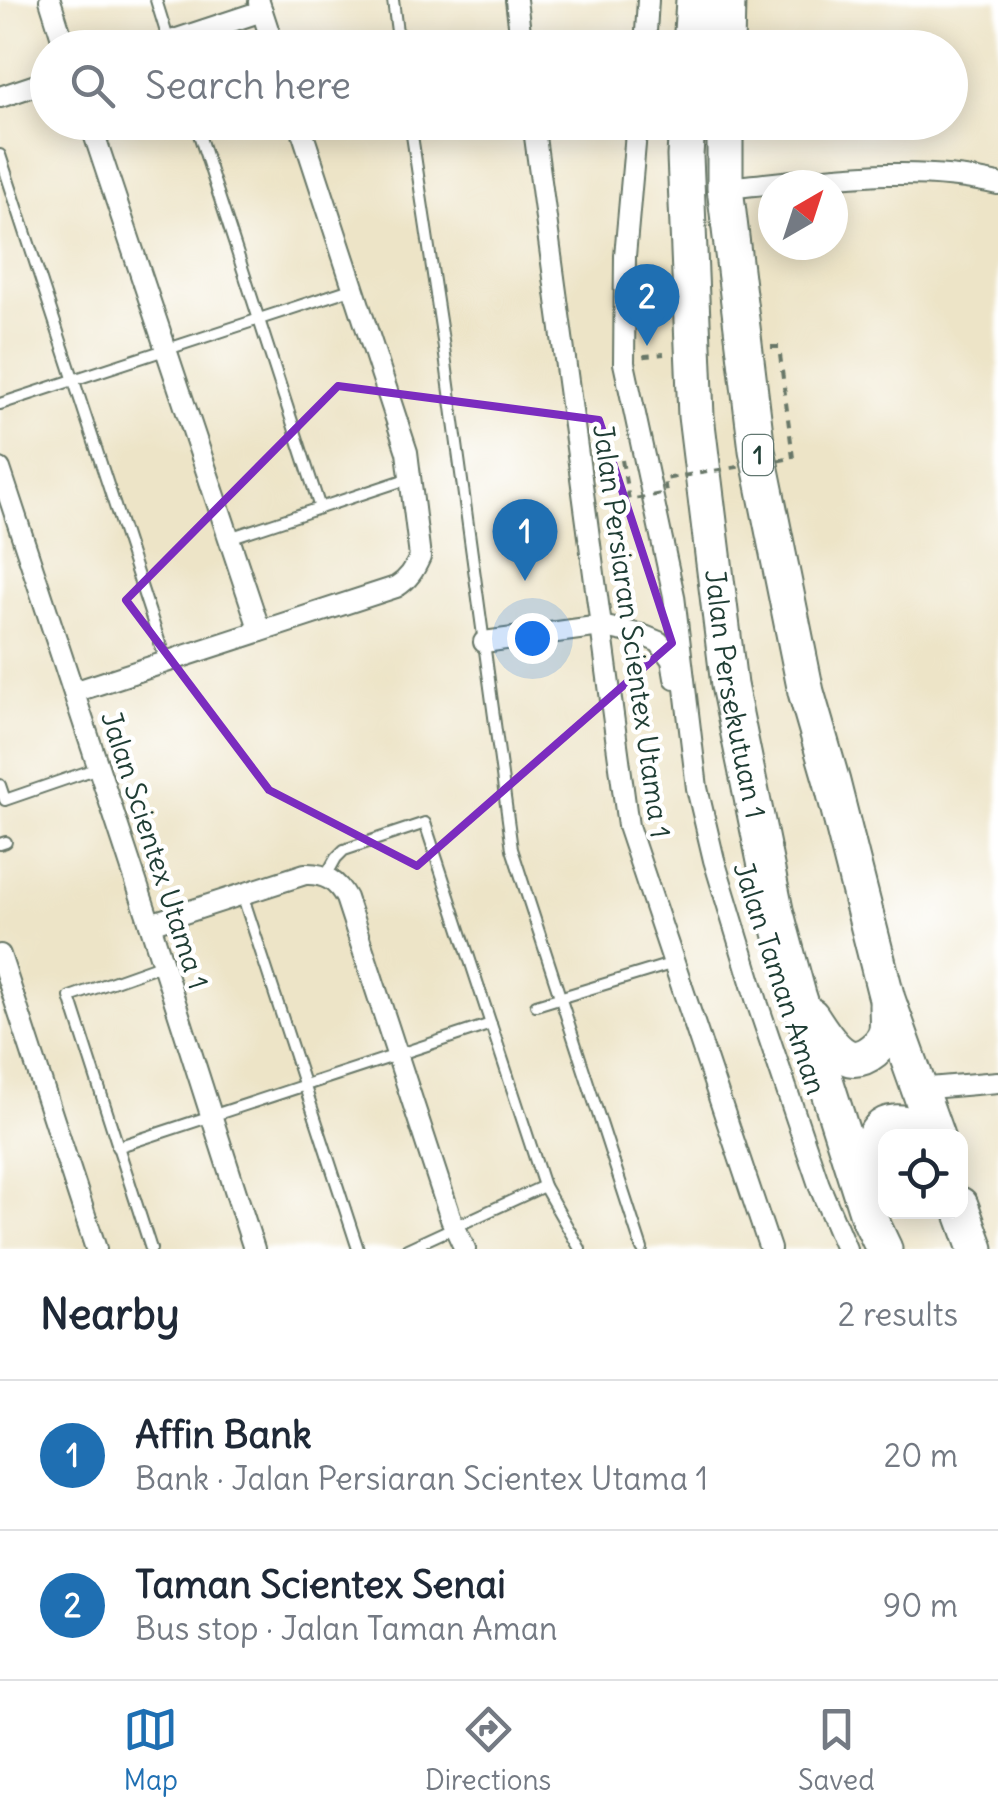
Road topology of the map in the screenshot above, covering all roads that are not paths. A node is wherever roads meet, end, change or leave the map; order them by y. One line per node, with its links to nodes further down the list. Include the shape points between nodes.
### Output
1 (50, 0): 9 (street)
2 (156, 0): 10 (lane)
3 (392, 0): 13 (lane)
4 (516, 0): 14 (street)
5 (648, 0): 15 (street)
6 (694, 0): 16 (highway)
7 (726, 0): 17 (highway)
8 (260, 6): 11 (street); 12 (street)
9 (59, 30)
10 (161, 30)
11 (202, 30)
12 (268, 30)
13 (396, 30)
14 (520, 30)
15 (646, 30)
16 (692, 30)
17 (726, 30)
18 (30, 87): 19 (street)
19 (0, 97)
20 (96, 140): 33 (street)
21 (201, 140): 32 (lane)
22 (305, 140): 31 (street)
23 (413, 140): 42 (lane)
24 (534, 140): 40 (street, Jalan Persiaran Scientex Utama 1)
25 (635, 140): 47 (street, Jalan Taman Aman, via 624,363 674,596)
26 (686, 140): 54 (highway, Jalan Persekutuan 1 / 1, via 696,416 729,685 774,910)
27 (725, 140): 30 (highway, 1)
28 (0, 155): 34 (lane)
29 (998, 184): 30 (street, via 871,174)
30 (724, 188): 56 (highway, 1, via 757,450 806,692)
31 (354, 288): 32 (lane); 37 (street, via 408,452)
32 (259, 320): 33 (lane); 38 (lane)
33 (166, 350): 34 (lane); 39 (street)
34 (74, 380): 35 (lane); 43 (lane)
35 (0, 404)
36 (0, 469): 44 (street, Jalan Scientex Utama 1)
37 (410, 478): 38 (lane); 41 (street, via 420,557 405,582)
38 (320, 508): 39 (lane)
39 (229, 538): 41 (street)
40 (601, 626): 42 (street); 47 (street, via 660,642 672,660); 52 (street, Jalan Persiaran Scientex Utama 1, via 628,826)
41 (260, 631): 43 (street)
42 (484, 642): 55 (lane, via 512,850)
43 (166, 662): 44 (street)
44 (74, 692): 45 (street, Jalan Scientex Utama 1)
45 (99, 768): 46 (lane, via 5,800); 50 (street, Jalan Scientex Utama 1)
46 (0, 785)
47 (697, 788): 82 (street, Jalan Taman Aman, via 758,1005)
48 (326, 876): 49 (street, via 305,874); 58 (lane, via 344,850 425,823); 59 (street, via 346,898)
49 (242, 894): 50 (street); 61 (lane)
50 (150, 924): 53 (street, Jalan Scientex Utama 1)
51 (0, 955): 73 (street)
52 (674, 962): 55 (lane); 81 (street, Jalan Persiaran Scientex Utama 1)
53 (163, 964): 63 (street, Jalan Scientex Utama 1); 68 (lane, via 70,997)
54 (798, 994): 56 (highway, via 824,1034 850,1058 879,1046); 70 (highway, Jalan Persekutuan 1 / 1)
55 (560, 998): 57 (lane); 80 (lane)
56 (886, 999): 62 (highway, 1)
57 (536, 1005)
58 (491, 1024): 59 (lane); 69 (lane)
59 (398, 1055): 61 (lane); 72 (street)
60 (998, 1082): 62 (street)
61 (304, 1085): 63 (lane); 76 (lane)
62 (918, 1090): 66 (highway, 1)
63 (211, 1116): 68 (lane); 75 (street, Jalan Scientex Utama 1)
64 (881, 1129): 65 (highway, via 899,1122)
65 (916, 1129)
66 (933, 1129)
67 (878, 1132): 70 (highway, via 871,1147)
68 (117, 1147): 74 (lane)
69 (544, 1186): 72 (lane); 79 (lane)
70 (868, 1215): 83 (highway, Jalan Persekutuan 1 / 1)
71 (965, 1219): 84 (highway)
72 (454, 1227): 77 (lane); 78 (street)
73 (96, 1249)
74 (151, 1249)
75 (254, 1249)
76 (358, 1249)
77 (407, 1249)
78 (465, 1249)
79 (580, 1249)
80 (642, 1249)
81 (770, 1249)
82 (846, 1249)
83 (884, 1249)
84 (976, 1249)

